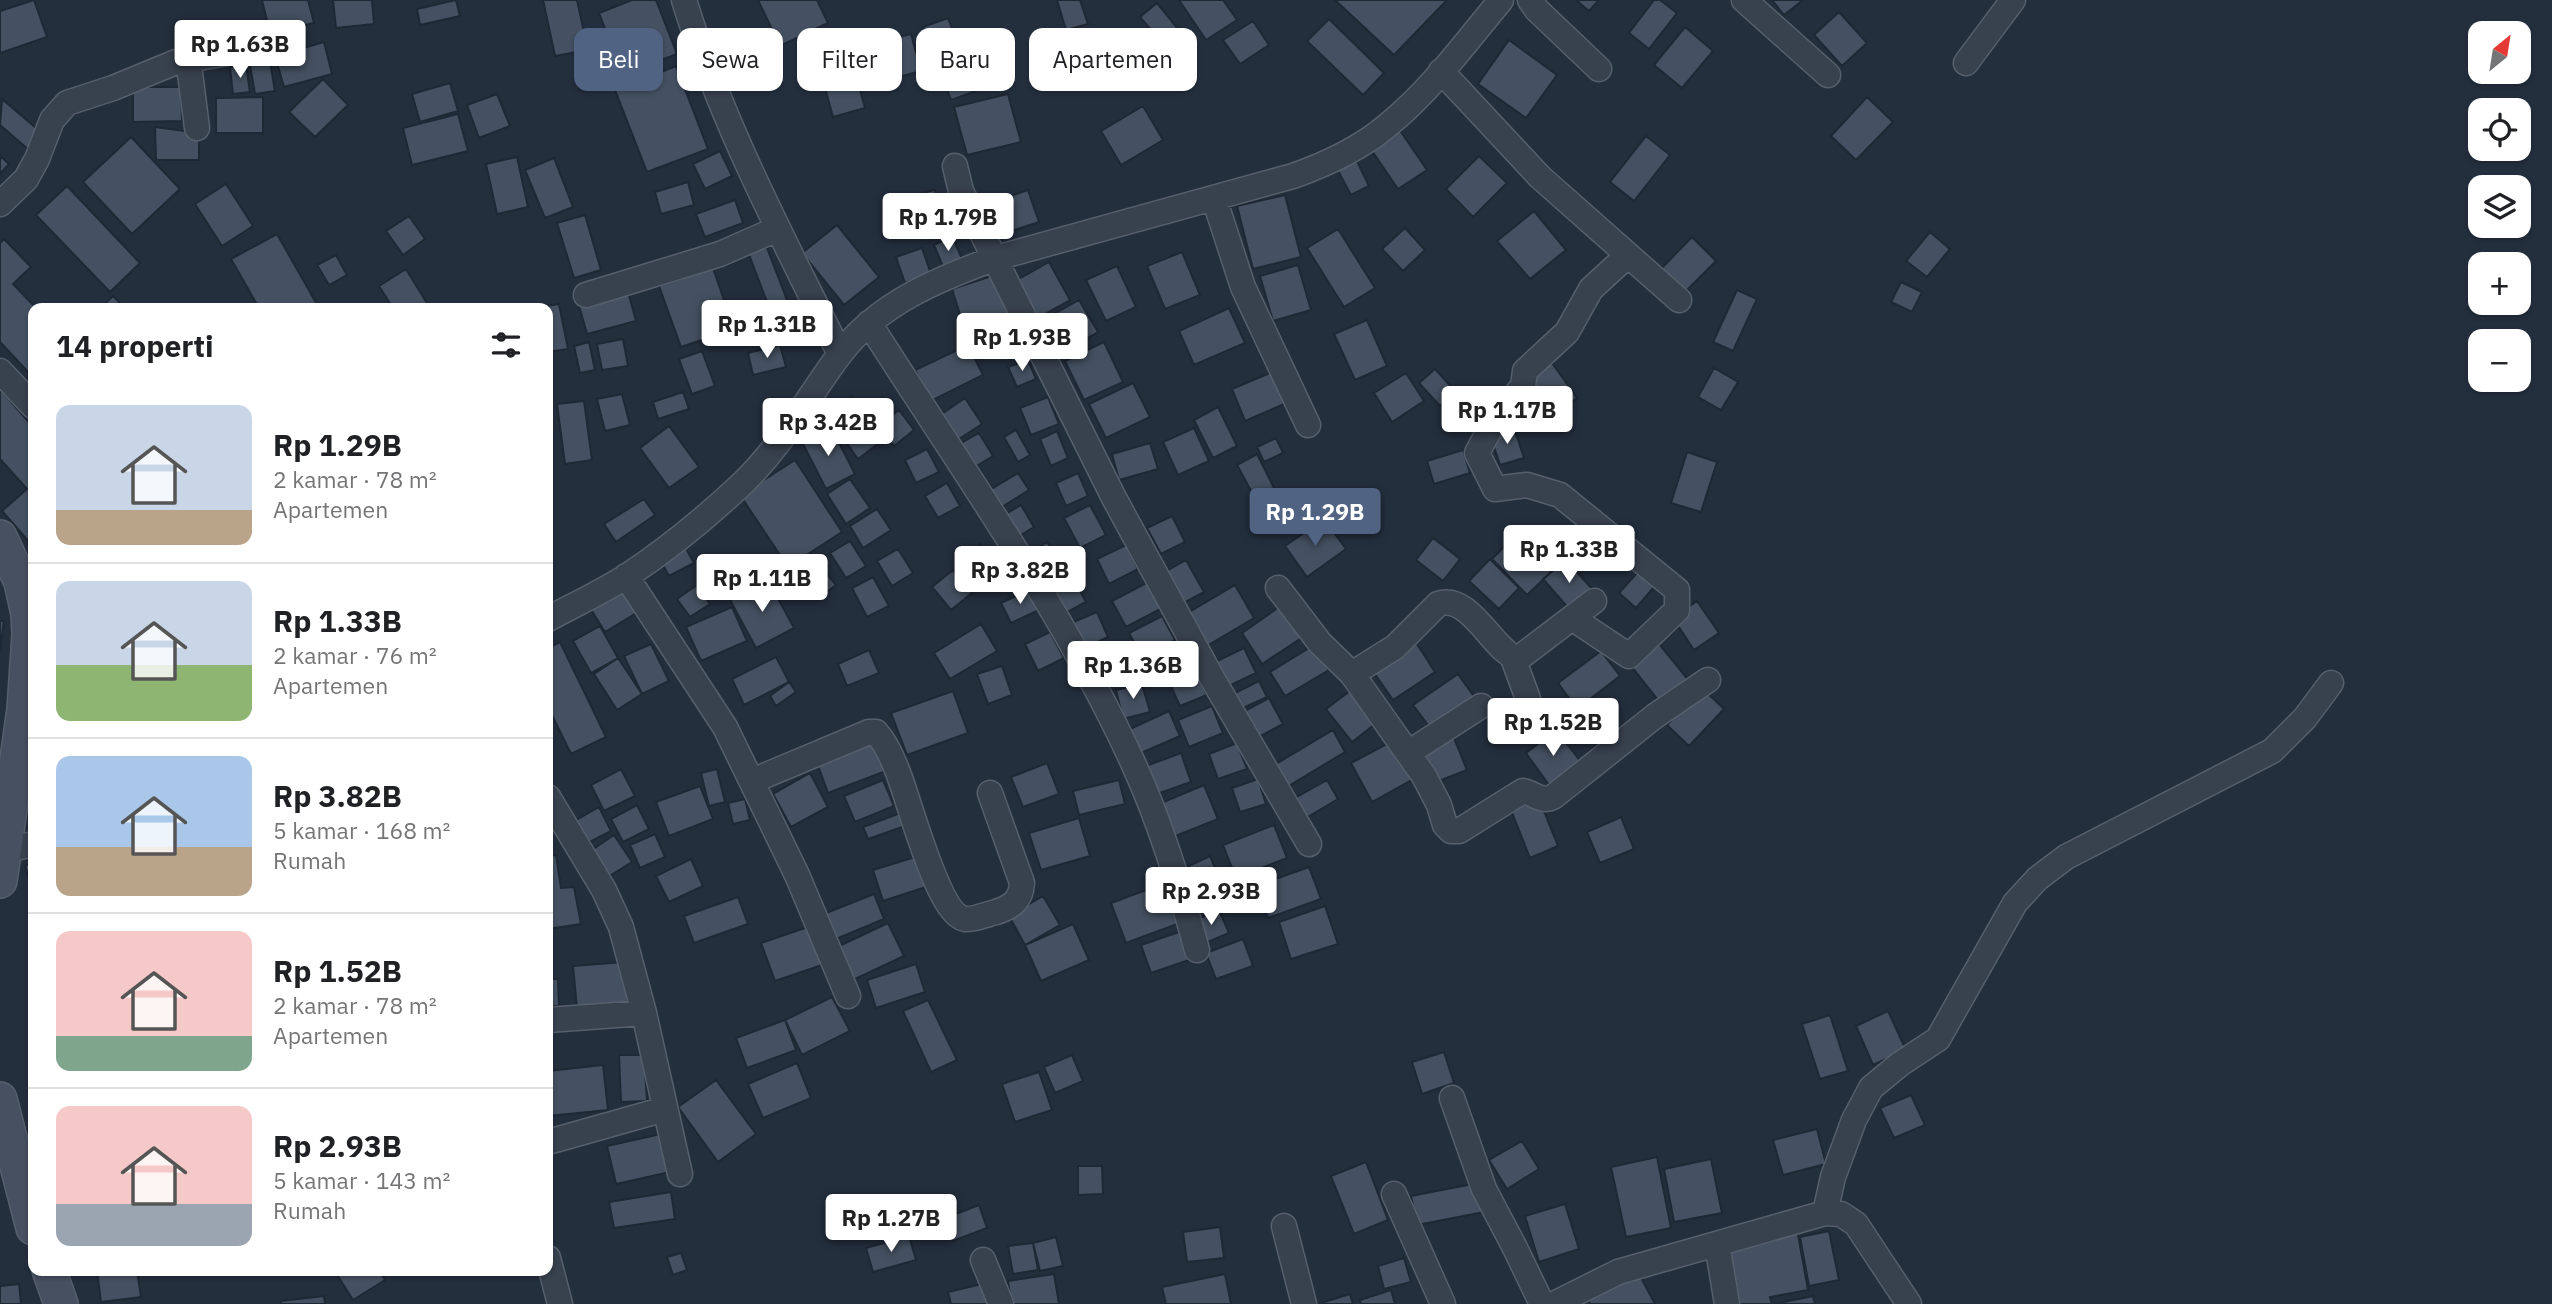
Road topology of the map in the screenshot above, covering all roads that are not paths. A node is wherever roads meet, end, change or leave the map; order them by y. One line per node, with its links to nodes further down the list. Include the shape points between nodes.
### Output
1 (1501, 0): 10 (street)
2 (1530, 0): 9 (street)
3 (1744, 0): 11 (street)
4 (2013, 0): 8 (street)
5 (690, 3): 16 (street, via 724,109)
6 (282, 43): 7 (street)
7 (185, 60): 12 (street); 15 (street, via 67,103 52,120 26,179)
8 (1966, 62)
9 (1599, 69)
10 (1441, 71): 14 (street, via 1388,125 1346,153 1293,176); 17 (street, via 1540,177)
11 (1828, 75)
12 (197, 128)
13 (955, 166): 18 (street, via 961,191)
14 (1214, 198): 18 (street); 25 (street, via 1243,287)
15 (0, 204)
16 (777, 229): 19 (street, via 720,254); 22 (street)
17 (1628, 255): 20 (street); 32 (street, via 1591,289 1567,332 1525,371 1523,386 1493,423 1478,453 1495,489 1527,485 1560,495 1677,590 1677,610 1629,656)
18 (996, 257): 21 (street, via 904,297); 44 (street, via 1114,498)
19 (586, 295)
20 (1679, 300)
21 (869, 323): 22 (street); 46 (street, via 1042,592 1108,711 1156,821)
22 (840, 354): 27 (street, via 782,441 744,482)
23 (0, 371): 24 (street)
24 (28, 401)
25 (1308, 425)
26 (0, 537): 30 (street, via 21,582)
27 (626, 576): 31 (street); 41 (street, via 725,727)
28 (1278, 588): 34 (street, via 1320,643)
29 (1594, 601): 32 (street)
30 (28, 614)
31 (553, 616)
32 (1573, 618): 33 (street, via 1536,648)
33 (1513, 658): 34 (street, via 1474,616 1443,602 1395,647); 38 (street)
34 (1352, 674): 40 (street)
35 (1708, 680): 40 (street, via 1553,797 1542,799 1523,792 1459,831 1445,825 1439,805)
36 (2331, 683): 57 (street, via 2272,751 2066,857 2036,879 2015,903 1938,1039 1871,1088 1833,1177)
37 (28, 698): 45 (street)
38 (1528, 699)
39 (1481, 706): 40 (street)
40 (1408, 753)
41 (752, 781): 42 (street, via 876,732 898,771 942,892 957,915 966,919 998,912 1022,893); 47 (street)
42 (990, 793)
43 (553, 805): 48 (street, via 614,907)
44 (1309, 844)
45 (12, 859)
46 (1198, 950)
47 (848, 996)
48 (644, 1013): 49 (street); 52 (street)
49 (553, 1020)
50 (1451, 1098): 68 (street, via 1484,1189)
51 (0, 1099): 55 (street)
52 (665, 1109): 53 (street); 54 (street)
53 (553, 1141)
54 (680, 1174)
55 (28, 1184)
56 (1394, 1194): 67 (street)
57 (1825, 1213): 59 (street); 71 (street, via 1841,1214 1856,1224)
58 (1284, 1226): 66 (street)
59 (1717, 1244): 69 (street, via 1618,1272); 70 (street)
60 (983, 1260): 65 (street)
61 (51, 1276): 63 (street)
62 (553, 1276): 64 (street)
63 (61, 1304)
64 (560, 1304)
65 (1001, 1304)
66 (1304, 1304)
67 (1443, 1304)
68 (1542, 1304)
69 (1554, 1304)
70 (1727, 1304)
71 (1909, 1304)

